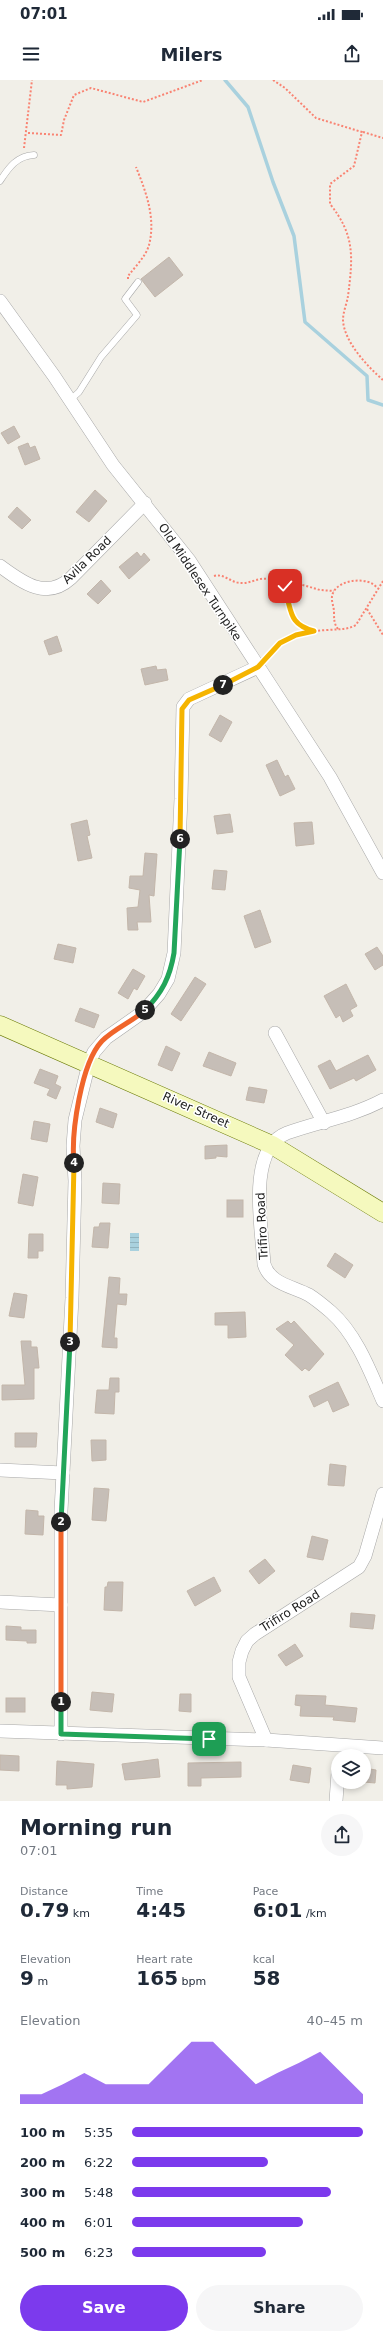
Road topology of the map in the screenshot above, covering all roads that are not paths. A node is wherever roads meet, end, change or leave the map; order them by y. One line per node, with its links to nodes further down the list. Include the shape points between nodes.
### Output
1 (34, 155): 2 (lane, via 23,157 13,163)
2 (0, 181)
3 (138, 282): 5 (lane, via 125,299 137,315)
4 (0, 301): 5 (street, Old Middlesex Turnpike)
5 (69, 401): 6 (street, Old Middlesex Turnpike, via 113,466)
6 (145, 503): 7 (street, Avila Road, via 71,578 56,588 33,588); 8 (street, Old Middlesex Turnpike, via 203,583)
7 (0, 566)
8 (258, 667): 9 (street, Old Middlesex Turnpike, via 330,777); 12 (street, via 184,704 181,716 182,773 176,923 171,970 159,994 143,1012 106,1038)
9 (383, 874)
10 (0, 1025): 12 (main road, River Street)
11 (275, 1033): 14 (street)
12 (89, 1063): 15 (main road, River Street); 19 (street, via 74,1132 72,1298)
13 (383, 1100): 14 (street, via 364,1110)
14 (324, 1123): 15 (street, via 287,1133)
15 (272, 1145): 16 (main road, River Street); 17 (street, Trifiro Road, via 263,1160 260,1181 265,1269 273,1279 319,1302 338,1320 360,1354)
16 (383, 1213)
17 (383, 1401)
18 (0, 1470): 19 (street)
19 (63, 1473): 22 (street)
20 (383, 1494): 25 (street, Trifiro Road, via 365,1556 359,1567 255,1634 247,1641 242,1651 239,1677)
21 (0, 1602): 22 (street)
22 (61, 1605): 24 (street)
23 (0, 1731): 24 (street)
24 (61, 1734): 25 (street)
25 (266, 1740): 28 (street)
26 (383, 1748): 27 (street)
27 (369, 1749)
28 (331, 1750)
29 (337, 1789): 30 (street)
30 (336, 1801)

